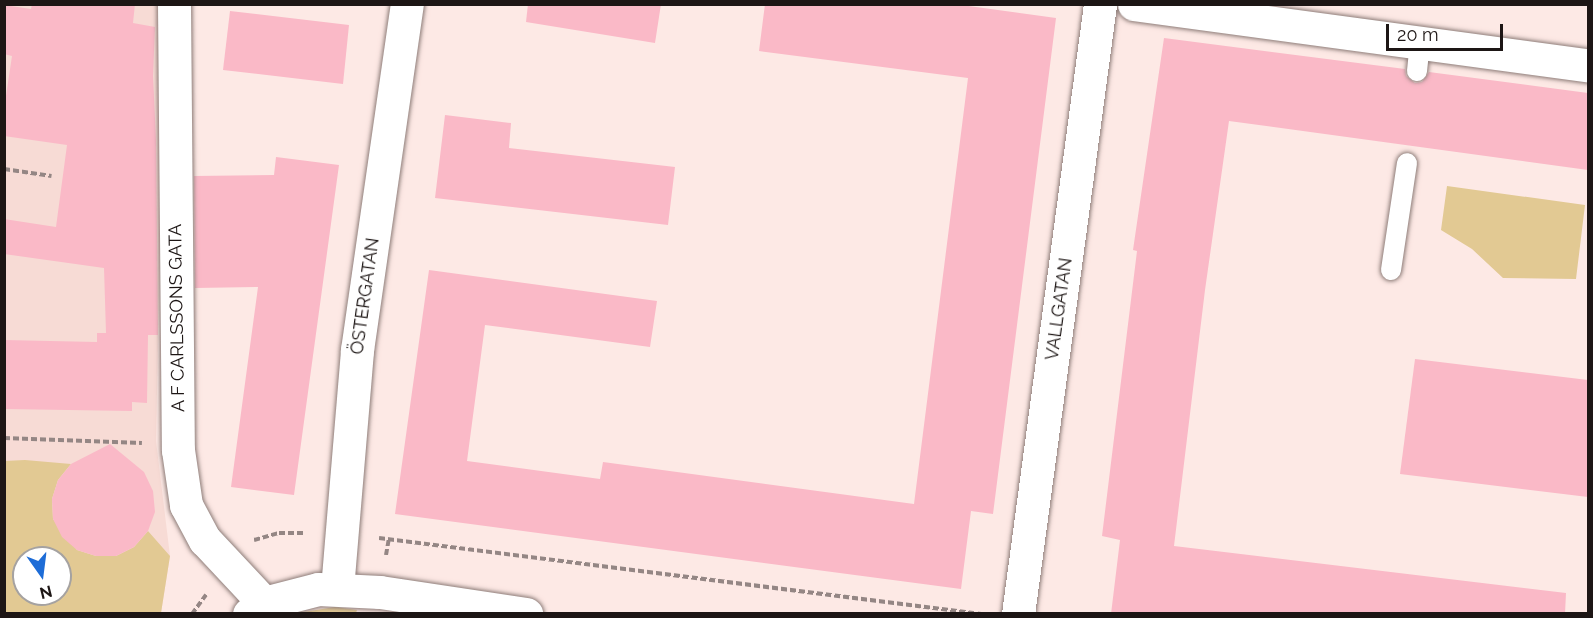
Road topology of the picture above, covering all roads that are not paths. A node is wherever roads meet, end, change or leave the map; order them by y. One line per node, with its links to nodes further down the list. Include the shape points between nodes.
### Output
1 (174, 4): 9 (street, A F CARLSSONS GATA, via 178,450 186,505 194,523)
2 (407, 4): 8 (street, ÖSTERGATAN, via 357,350)
3 (1100, 4): 11 (street, VALLGATAN)
4 (1134, 4): 5 (street, via 1419,57)
5 (1588, 65)
6 (1407, 163): 7 (lane)
7 (1391, 270)
8 (337, 589): 9 (street, via 318,588); 10 (street)
9 (256, 608)
10 (526, 614)
11 (1018, 614)

